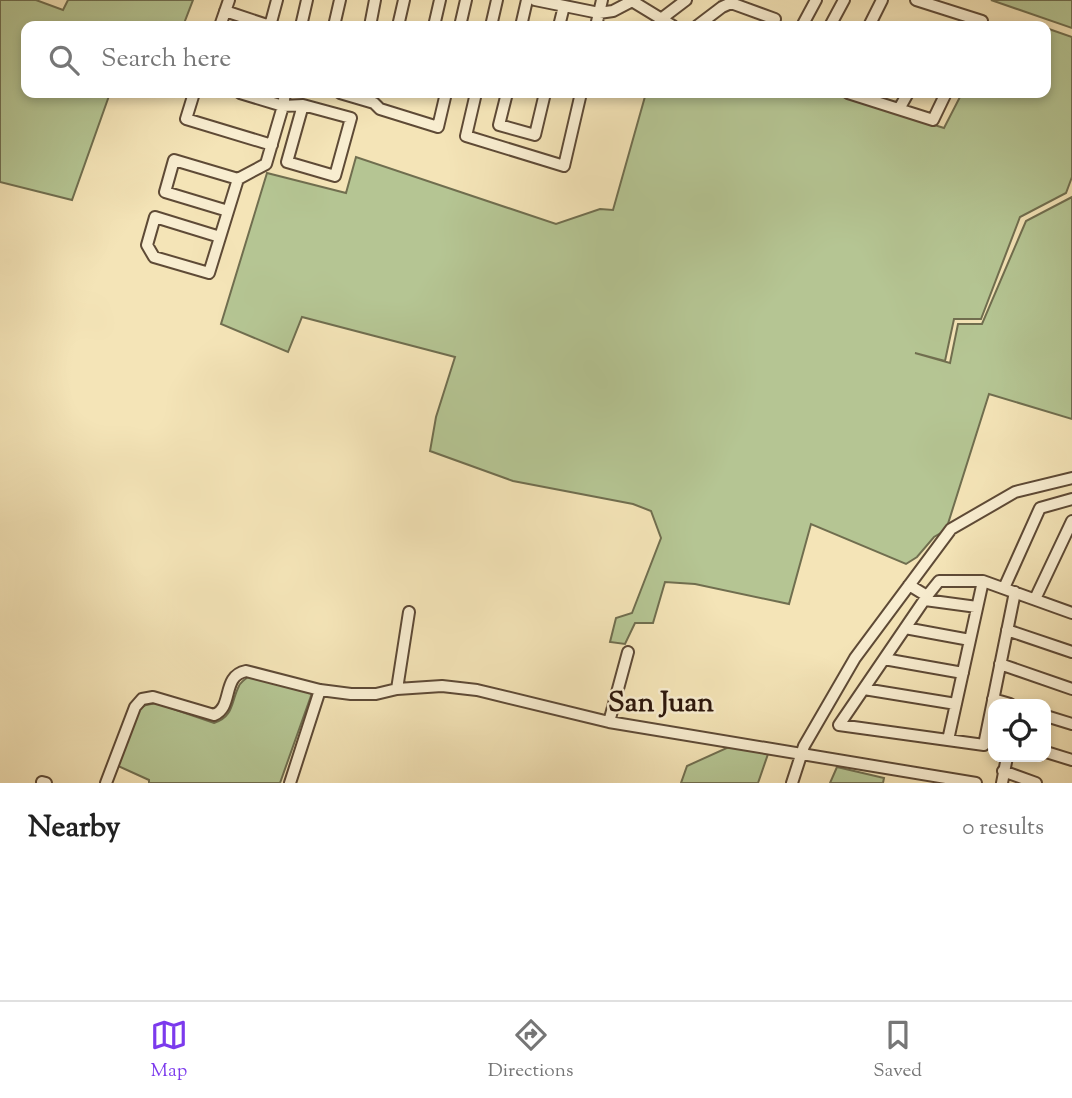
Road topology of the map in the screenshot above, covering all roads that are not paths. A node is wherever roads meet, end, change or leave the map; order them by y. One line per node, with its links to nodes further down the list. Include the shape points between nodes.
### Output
1 (277, 0): 23 (street)
2 (307, 0): 24 (street)
3 (340, 0): 25 (street)
4 (375, 0): 26 (street)
5 (404, 0): 27 (street)
6 (440, 0): 28 (street)
7 (466, 0): 29 (street)
8 (497, 0): 30 (street)
9 (527, 0): 31 (street)
10 (535, 0): 19 (street)
11 (602, 0): 20 (street)
12 (685, 0): 21 (street)
13 (816, 0): 37 (street)
14 (844, 0): 38 (street)
15 (882, 0): 39 (street)
16 (916, 0): 40 (street)
17 (633, 1): 20 (street); 21 (street)
18 (227, 6): 22 (street)
19 (564, 6): 20 (street); 32 (street)
20 (599, 13): 33 (street)
21 (661, 19): 34 (street)
22 (259, 21)
23 (271, 21)
24 (302, 21)
25 (335, 21)
26 (371, 21)
27 (399, 21)
28 (435, 21)
29 (461, 21)
30 (492, 21)
31 (522, 21)
32 (560, 21)
33 (597, 21)
34 (664, 21)
35 (704, 21): 36 (street, via 731,3)
36 (774, 21)
37 (805, 21)
38 (833, 21)
39 (872, 21)
40 (982, 21)
41 (192, 98): 56 (street, via 186,119)
42 (257, 98): 54 (street)
43 (284, 98): 54 (street)
44 (357, 98): 45 (street, via 438,127)
45 (445, 98)
46 (475, 98): 49 (street, via 466,136 564,166)
47 (505, 98): 48 (street, via 499,125 535,135)
48 (544, 98)
49 (580, 98)
50 (873, 98): 55 (street)
51 (905, 98): 55 (street)
52 (944, 98): 55 (street, via 933,120)
53 (303, 105): 53 (street, via 351,118 335,176 287,162); 54 (street)
54 (283, 106): 56 (street)
55 (899, 109)
56 (272, 145): 57 (street, via 266,164)
57 (238, 179): 58 (street); 58 (street, via 174,160 165,192)
58 (228, 211): 59 (street)
59 (220, 237): 59 (street, via 209,274 155,257 147,245 155,217)
60 (1072, 478): 64 (street, via 1015,492 951,529)
61 (1069, 502): 65 (street, via 1040,508)
62 (1072, 521): 67 (street)
63 (983, 580): 65 (street); 66 (street, via 939,581); 68 (street)
64 (909, 585): 66 (street); 90 (street, via 855,658)
65 (1009, 590): 67 (street); 72 (street)
66 (926, 598): 68 (street); 71 (street)
67 (1035, 599): 69 (street)
68 (977, 607): 73 (street)
69 (1070, 608)
70 (409, 612): 79 (street)
71 (905, 628): 73 (street); 76 (street)
72 (1007, 630): 75 (street); 77 (street)
73 (970, 640): 78 (street)
74 (628, 652): 86 (street)
75 (1072, 652)
76 (884, 659): 78 (street); 80 (street)
77 (1000, 664): 81 (street); 83 (street)
78 (963, 673): 84 (street)
79 (397, 689): 82 (street, via 376,694); 86 (street, via 442,686 477,690)
80 (863, 689): 84 (street); 89 (street, via 839,724)
81 (1072, 689)
82 (320, 690): 94 (street, via 246,671 232,678 222,709 214,715 153,697 142,699); 95 (street)
83 (993, 699)
84 (956, 704): 89 (street)
85 (1051, 718): 87 (street)
86 (609, 722): 90 (street)
87 (1072, 724)
88 (988, 738): 89 (street, via 984,745)
89 (948, 740)
90 (801, 754): 96 (street); 97 (street)
91 (1051, 754): 92 (street)
92 (1072, 760)
93 (1003, 777): 98 (street)
94 (106, 783)
95 (290, 783)
96 (792, 783)
97 (976, 783)
98 (1036, 783)

